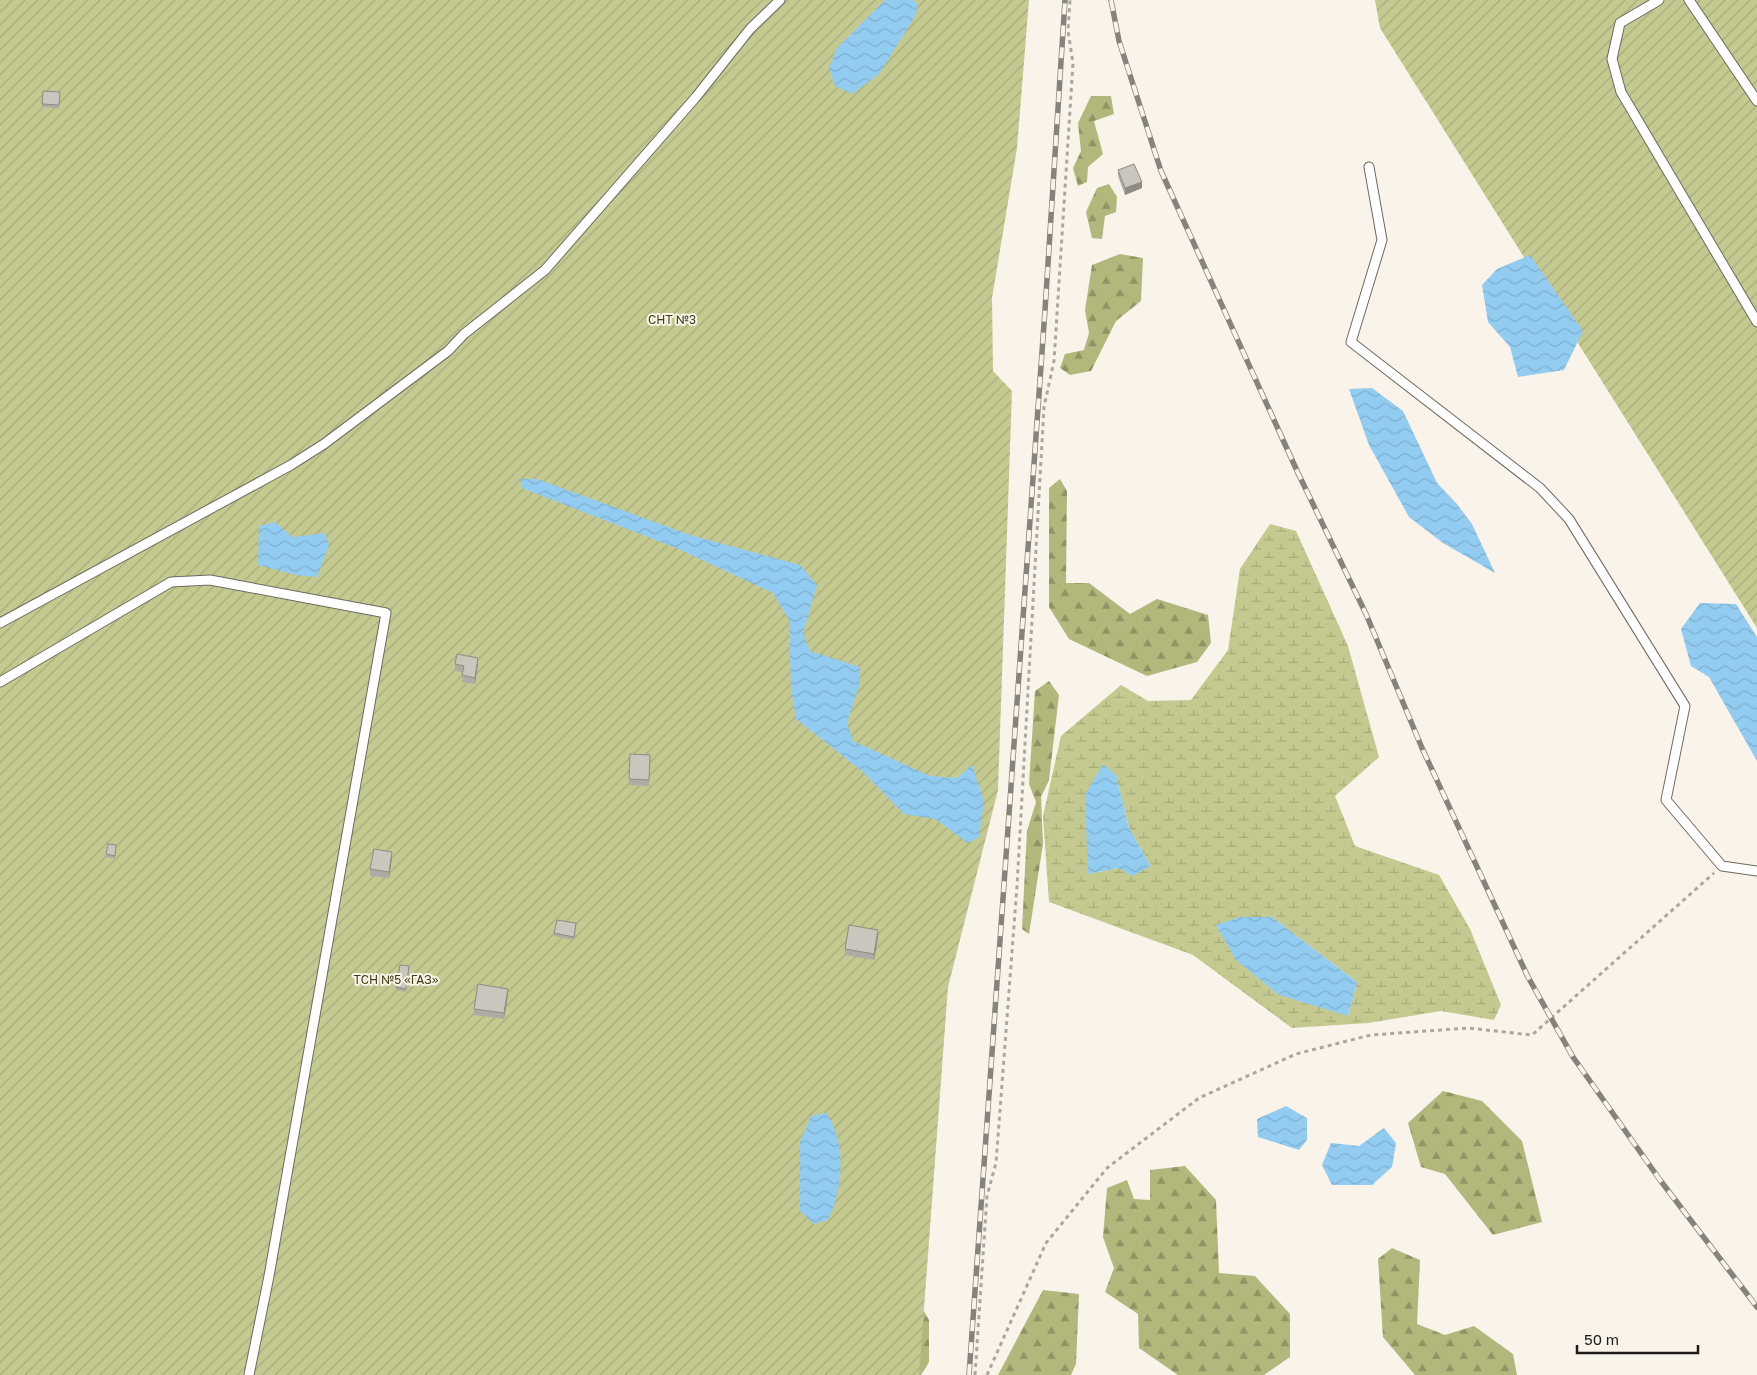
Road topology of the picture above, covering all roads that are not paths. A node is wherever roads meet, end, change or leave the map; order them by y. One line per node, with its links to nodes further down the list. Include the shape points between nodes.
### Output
1 (780, 0): 7 (lane, via 750,29 696,97 545,270 464,334 448,351 291,465)
2 (1659, 0): 6 (lane, via 1620,24 1612,59 1621,92)
3 (1689, 0): 4 (lane)
4 (1757, 101)
5 (1369, 167): 9 (lane, via 1382,240 1351,342 1540,488 1569,519 1685,706 1666,800 1722,866)
6 (1757, 322)
7 (0, 623)
8 (0, 682): 10 (lane, via 171,582 210,580 386,613)
9 (1757, 871)
10 (249, 1375)

